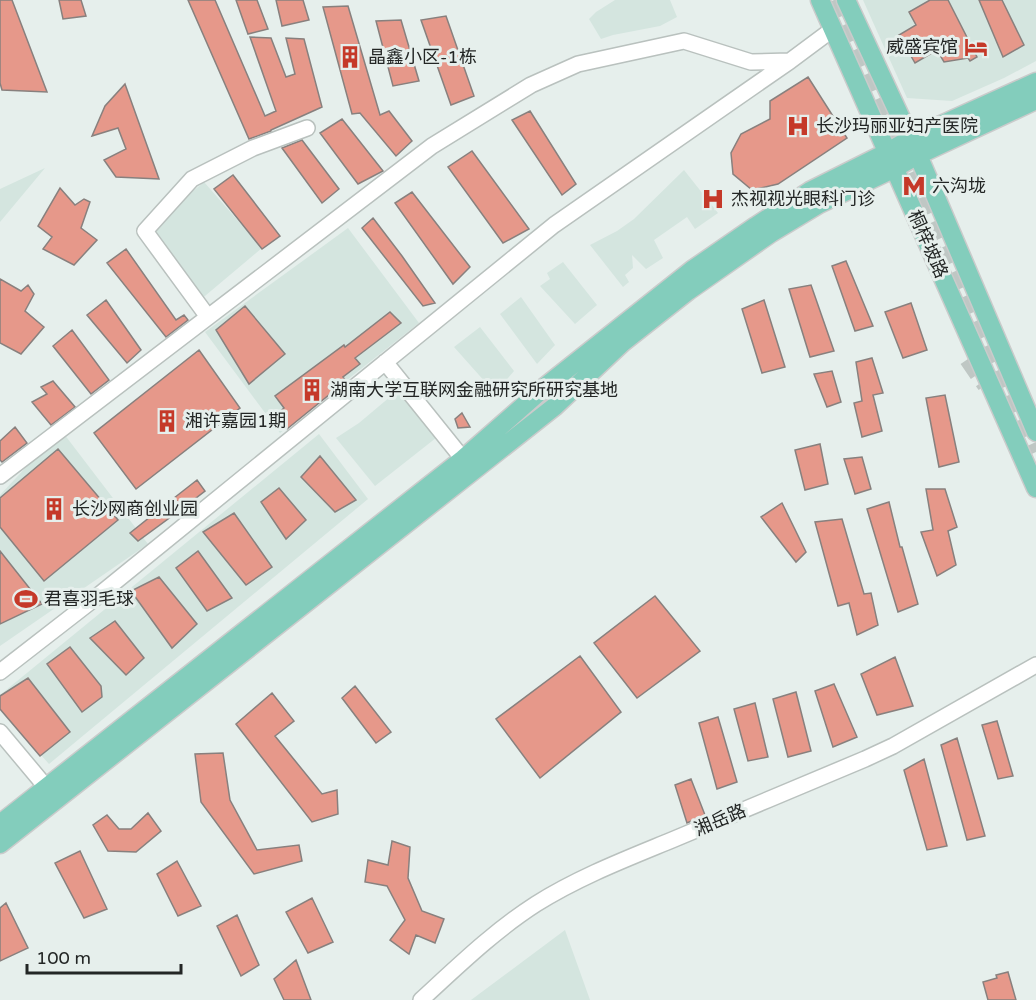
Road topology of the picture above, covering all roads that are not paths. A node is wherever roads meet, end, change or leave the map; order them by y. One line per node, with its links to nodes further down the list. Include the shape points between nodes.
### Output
1 (820, 0): 3 (main road, 桐梓坡路)
2 (846, 0): 8 (main road, 桐梓坡路)
3 (833, 29): 4 (street); 9 (main road, 桐梓坡路)
4 (790, 61): 10 (street, via 751,62 684,41 578,64 531,85 432,146); 12 (street, via 554,225)
5 (1036, 82): 8 (main road)
6 (1036, 100): 8 (main road)
7 (307, 128): 10 (street, via 253,148 192,179 146,231)
8 (914, 147): 9 (main road); 13 (main road, 桐梓坡路)
9 (891, 160): 11 (main road, via 930,276); 14 (main road, via 810,191 692,270 546,386); 16 (main road, 桐梓坡路); 23 (main road, via 771,233 687,291 622,343 545,414)
10 (208, 317): 15 (street)
11 (968, 359)
12 (385, 362): 14 (street); 18 (street)
13 (1036, 432)
14 (463, 459): 21 (main road)
15 (0, 476)
16 (1036, 488)
17 (1036, 665): 24 (street, 湘岳路, via 893,746 566,887 513,920)
18 (0, 672)
19 (1036, 674): 25 (street, 湘岳路, via 854,772 555,902 482,954)
20 (0, 732): 21 (street)
21 (46, 787): 22 (main road)
22 (0, 824)
23 (0, 844)
24 (421, 1000)
25 (432, 1000)

